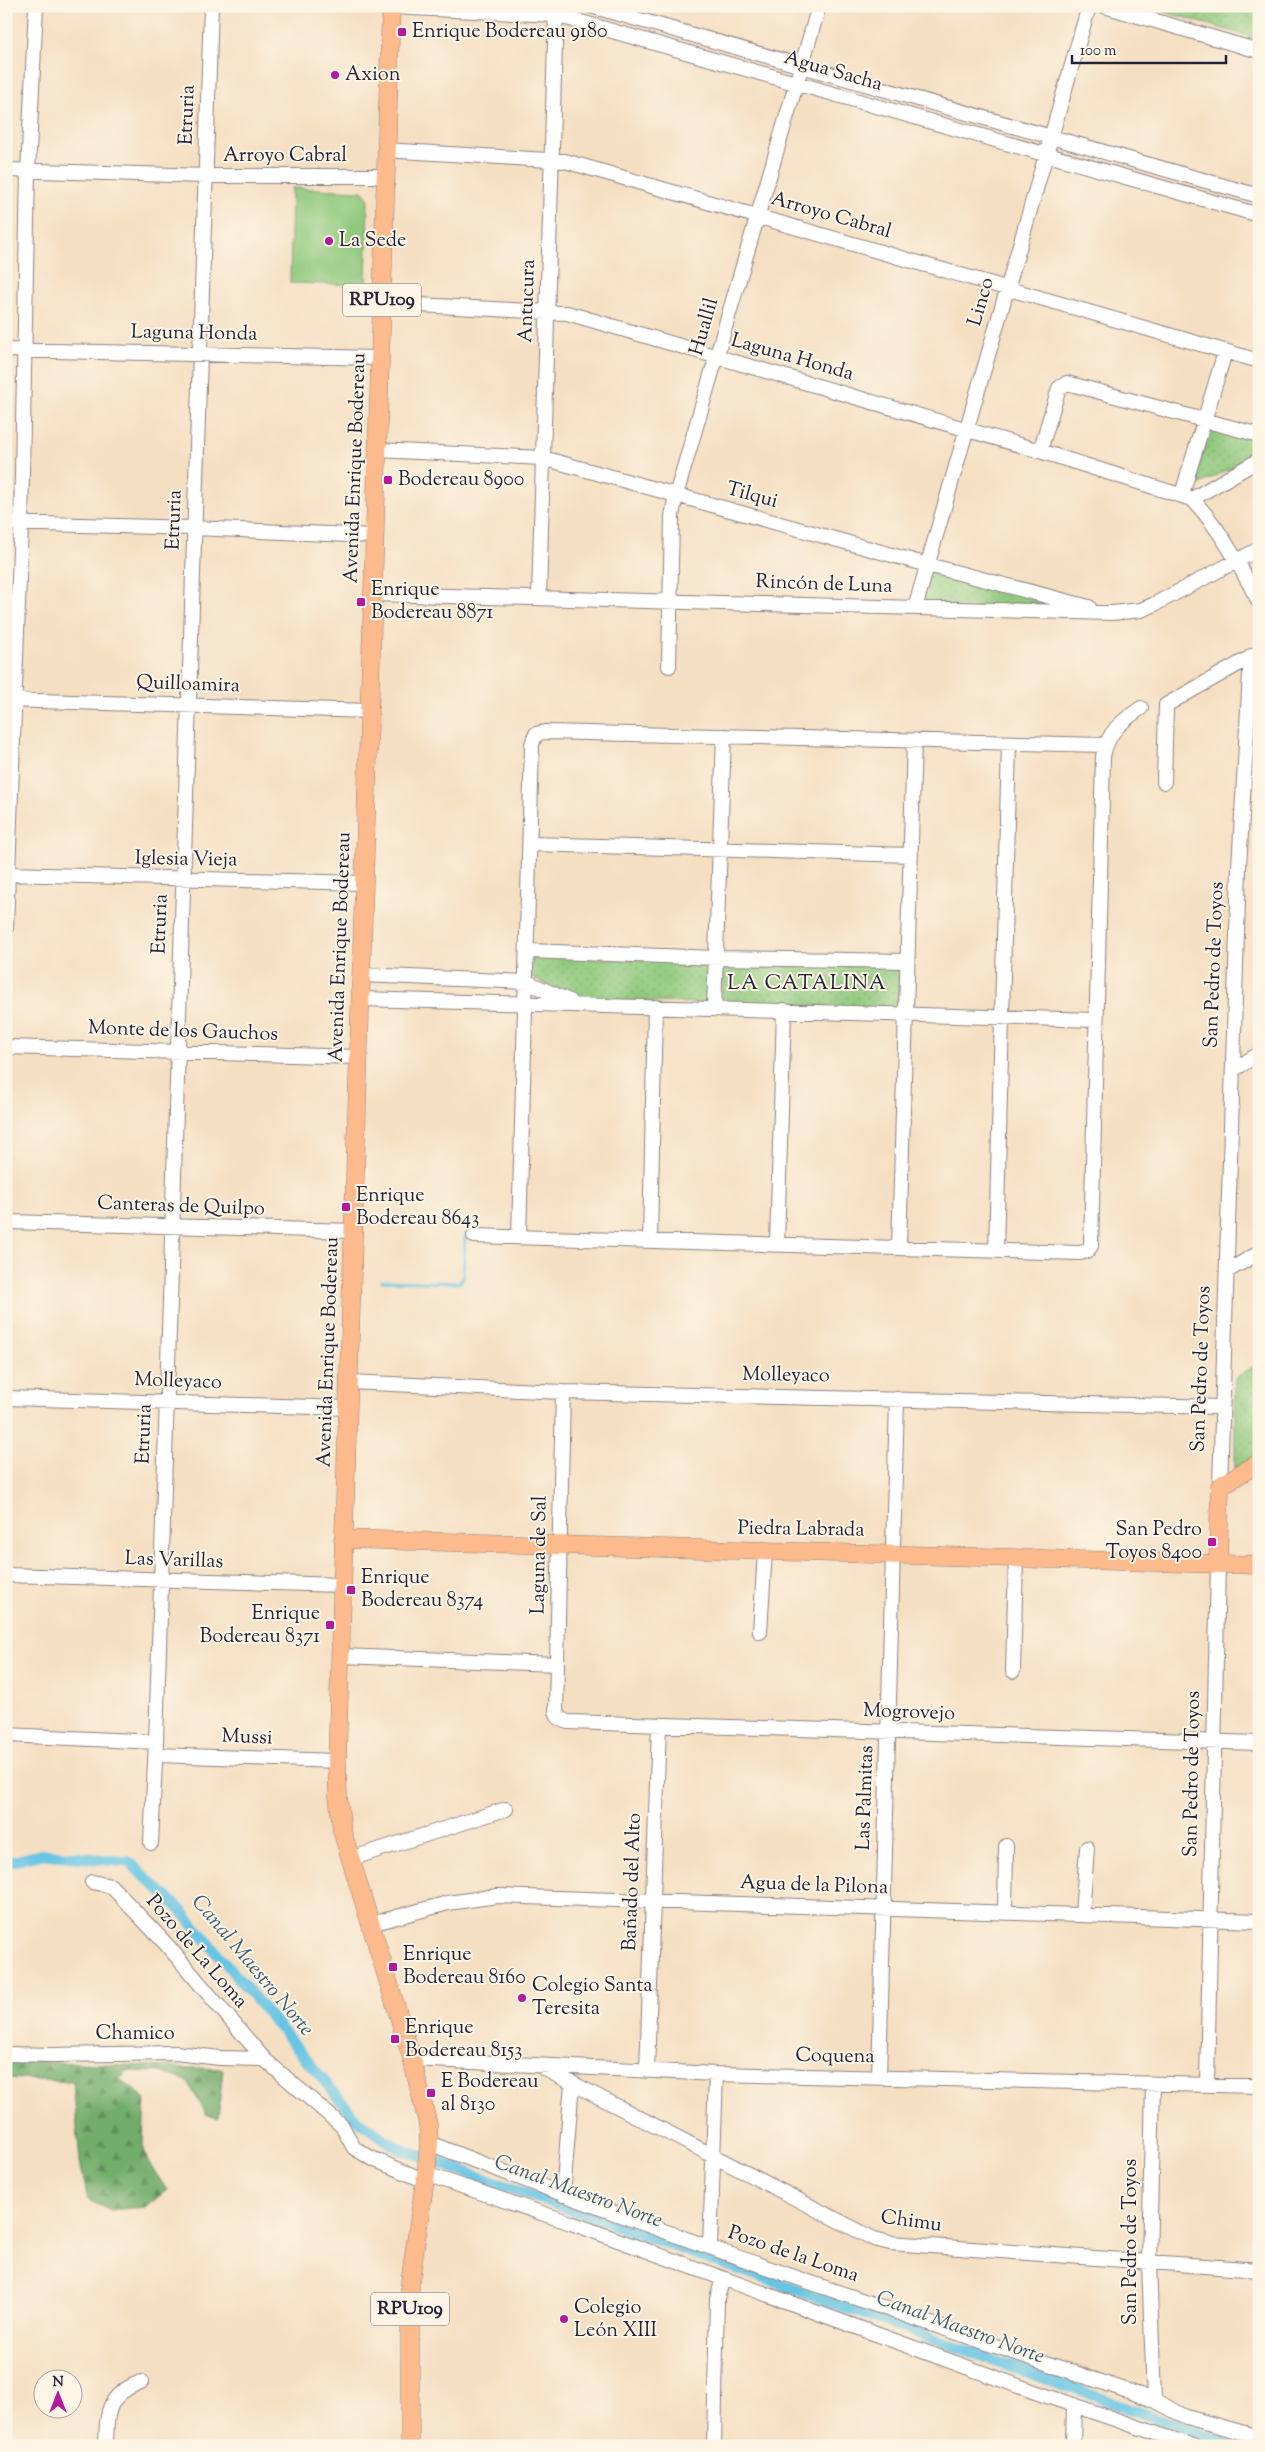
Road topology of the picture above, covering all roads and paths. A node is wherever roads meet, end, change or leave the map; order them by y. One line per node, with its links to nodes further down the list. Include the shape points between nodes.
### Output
1 (36, 6): 17 (street)
2 (211, 6): 18 (street, Etruria)
3 (591, 6): 10 (street, Agua Sacha)
4 (819, 6): 10 (street, Huallil)
5 (1089, 6): 12 (street, Linco)
6 (1104, 6): 9 (street)
7 (391, 7): 8 (street, Agua Sacha); 13 (main road, Avenida Enrique Bodereau / RPU109)
8 (556, 10): 11 (street, Agua Sacha); 15 (street, Antucura)
9 (1259, 51)
10 (801, 64): 11 (street, Huallil); 12 (street, Agua Sacha)
11 (796, 83): 14 (street, Agua Sacha); 21 (street, Huallil)
12 (1051, 136): 14 (street, Linco); 20 (street, Agua Sacha)
13 (385, 150): 15 (street, Arroyo Cabral); 19 (main road, Avenida Enrique Bodereau / RPU109)
14 (1046, 153): 22 (street, Agua Sacha); 23 (street, Linco)
15 (552, 158): 21 (street, Arroyo Cabral); 25 (street, Antucura)
16 (6, 170): 17 (street, Arroyo Cabral)
17 (28, 171): 18 (street, Arroyo Cabral); 27 (street)
18 (206, 176): 19 (street, Arroyo Cabral); 29 (street, Etruria)
19 (384, 176): 24 (main road, Avenida Enrique Bodereau / RPU109)
20 (1259, 196)
21 (758, 215): 23 (street, Arroyo Cabral); 30 (street, Huallil)
22 (1259, 215)
23 (1007, 288): 28 (street, Arroyo Cabral); 34 (street, Linco)
24 (382, 303): 25 (street, Laguna Honda); 31 (main road, Avenida Enrique Bodereau / RPU109)
25 (547, 311): 30 (street, Laguna Honda, via 566,313); 38 (street, Antucura)
26 (6, 350): 27 (street, Laguna Honda)
27 (24, 350): 29 (street, Laguna Honda); 43 (street)
28 (1225, 352): 32 (street, Arroyo Cabral); 33 (street)
29 (200, 354): 31 (street, Laguna Honda); 44 (street, Etruria)
30 (717, 357): 34 (street, Laguna Honda); 40 (street, Huallil)
31 (380, 358): 36 (main road, Avenida Enrique Bodereau / RPU109)
32 (1259, 361)
33 (1204, 421): 35 (street); 37 (street, via 1068,383 1059,388); 41 (street)
34 (967, 429): 37 (street, Laguna Honda); 48 (street, Linco)
35 (1259, 435)
36 (377, 450): 38 (street, Tilqui); 45 (main road, Avenida Enrique Bodereau / RPU109)
37 (1040, 451): 41 (street, Laguna Honda)
38 (543, 458): 40 (street, Tilqui); 50 (street, Antucura)
39 (1259, 460): 41 (street)
40 (676, 495): 48 (street, Tilqui); 51 (street, Huallil, via 672,516)
41 (1187, 497): 47 (street, via 1204,512)
42 (6, 523): 43 (street)
43 (20, 524): 44 (street); 58 (street)
44 (194, 528): 45 (street); 59 (street, Etruria)
45 (374, 536): 49 (main road, Avenida Enrique Bodereau / RPU109)
46 (1259, 549): 47 (street, Rincón de Luna)
47 (1236, 560): 52 (street); 54 (street, Rincón de Luna, via 1153,605 1141,610)
48 (928, 565): 53 (street, Linco); 54 (street, Tilqui)
49 (373, 594): 50 (street, Rincón de Luna); 61 (main road, Avenida Enrique Bodereau / RPU109)
50 (539, 598): 51 (street, Rincón de Luna)
51 (670, 600): 53 (street, Rincón de Luna); 56 (street, Huallil)
52 (1259, 602)
53 (915, 608): 54 (street, Rincón de Luna)
54 (1112, 613)
55 (1255, 654): 57 (street); 66 (street, via 1166,705); 92 (street, San Pedro de Toyos, via 1239,868)
56 (669, 666)
57 (1259, 670)
58 (10, 700): 59 (street, Quilloamira); 70 (street)
59 (191, 705): 61 (street, Quilloamira); 71 (street, Etruria)
60 (1141, 708): 65 (street, via 1110,733)
61 (369, 711): 72 (main road, Avenida Enrique Bodereau / RPU109)
62 (724, 736): 63 (street); 67 (street, via 536,734 533,740); 68 (street)
63 (914, 740): 64 (street); 69 (street)
64 (1009, 742): 65 (street); 86 (street)
65 (1105, 745): 87 (street)
66 (1164, 782)
67 (531, 844): 68 (street); 74 (street)
68 (721, 850): 69 (street); 75 (street)
69 (911, 855): 76 (street)
70 (7, 874): 71 (street, Iglesia Vieja); 73 (street)
71 (183, 880): 72 (street, Iglesia Vieja); 89 (street, Etruria)
72 (364, 883): 77 (main road, Avenida Enrique Bodereau / RPU109)
73 (6, 928)
74 (528, 951): 75 (street); 78 (street)
75 (716, 958): 76 (street); 83 (street)
76 (907, 961): 85 (street)
77 (361, 975): 78 (street); 79 (main road, Avenida Enrique Bodereau / RPU109)
78 (527, 982): 80 (street); 81 (street)
79 (361, 999): 80 (street); 91 (main road, Avenida Enrique Bodereau / RPU109)
80 (526, 1003): 81 (street); 97 (street)
81 (576, 1004): 82 (street)
82 (655, 1007): 83 (street); 98 (street)
83 (714, 1008): 84 (street)
84 (784, 1010): 85 (street); 99 (street)
85 (906, 1014): 86 (street); 100 (street)
86 (1002, 1016): 87 (street); 101 (street)
87 (1096, 1020): 101 (street, via 1090,1252)
88 (6, 1047): 89 (street, Monte de los Gauchos)
89 (177, 1052): 91 (street, Monte de los Gauchos); 94 (street, Etruria)
90 (1259, 1054): 92 (street)
91 (359, 1057): 95 (main road, Avenida Enrique Bodereau / RPU109)
92 (1233, 1070): 103 (street, San Pedro de Toyos)
93 (6, 1222): 94 (street, Canteras de Quilpo)
94 (172, 1228): 95 (street, Canteras de Quilpo); 108 (street, Etruria)
95 (354, 1231): 104 (main road, Avenida Enrique Bodereau / RPU109)
96 (474, 1236): 97 (street)
97 (519, 1237): 98 (street)
98 (650, 1241): 99 (street)
99 (777, 1244): 100 (street)
100 (899, 1248): 101 (street)
101 (996, 1250)
102 (1259, 1253): 103 (street)
103 (1227, 1271): 109 (street, San Pedro de Toyos)
104 (349, 1382): 105 (street, Molleyaco); 110 (main road, Avenida Enrique Bodereau / RPU109)
105 (563, 1392): 107 (street, Molleyaco); 114 (street, Laguna de Sal)
106 (6, 1398): 108 (street, Molleyaco)
107 (897, 1399): 109 (street, Molleyaco); 116 (street, Las Palmitas)
108 (166, 1403): 110 (street, Molleyaco); 121 (street, Etruria)
109 (1222, 1407): 112 (street, San Pedro de Toyos)
110 (349, 1408): 113 (main road, Avenida Enrique Bodereau / RPU109)
111 (1259, 1463): 112 (main road)
112 (1220, 1486): 118 (main road, San Pedro de Toyos)
113 (343, 1539): 114 (main road, Piedra Labrada); 122 (main road, Avenida Enrique Bodereau / RPU109)
114 (560, 1544): 115 (main road, Piedra Labrada); 125 (street, Laguna de Sal)
115 (765, 1551): 116 (main road, Piedra Labrada); 123 (street)
116 (893, 1554): 117 (main road, Piedra Labrada); 129 (street, Las Palmitas)
117 (1016, 1558): 118 (main road, Piedra Labrada); 126 (street)
118 (1218, 1563): 119 (main road, Piedra Labrada); 131 (street, San Pedro de Toyos)
119 (1259, 1564)
120 (6, 1575): 121 (street, Las Varillas)
121 (160, 1581): 122 (street, Las Varillas); 133 (street, Etruria)
122 (342, 1585): 124 (main road, Avenida Enrique Bodereau / RPU109)
123 (760, 1632)
124 (340, 1656): 125 (street); 134 (main road, Avenida Enrique Bodereau / RPU109)
125 (557, 1664): 127 (street, Laguna de Sal, via 556,1711)
126 (1013, 1672)
127 (559, 1718): 128 (street, Mogrovejo, via 568,1722)
128 (659, 1725): 129 (street, Mogrovejo); 141 (street, Bañado del Alto)
129 (888, 1732): 131 (street, Mogrovejo); 142 (street, Las Palmitas)
130 (6, 1735): 133 (street, Mussi)
131 (1216, 1742): 132 (street, Mogrovejo); 145 (street, San Pedro de Toyos)
132 (1259, 1744)
133 (156, 1748): 134 (street, Mussi); 136 (street, Etruria)
134 (337, 1761): 139 (main road, Avenida Enrique Bodereau / RPU109, via 339,1813)
135 (506, 1809): 139 (street)
136 (151, 1844)
137 (1006, 1846): 143 (street)
138 (1087, 1848): 144 (street)
139 (350, 1859): 147 (main road, Avenida Enrique Bodereau / RPU109)
140 (92, 1882): 149 (street, Pozo de La Loma, via 110,1886 166,1944)
141 (652, 1900): 142 (street, Agua de la Pilona); 147 (street, Agua de la Pilona, via 476,1897); 152 (street, Bañado del Alto)
142 (883, 1909): 143 (street, Agua de la Pilona); 154 (street, Las Palmitas)
143 (1005, 1913): 144 (street, Agua de la Pilona)
144 (1082, 1915): 145 (street, Agua de la Pilona)
145 (1210, 1919): 146 (street, Agua de la Pilona); 157 (street, San Pedro de Toyos)
146 (1259, 1920)
147 (371, 1924): 150 (main road, Avenida Enrique Bodereau / RPU109)
148 (6, 2054): 149 (street, Chamico, via 176,2053)
149 (264, 2059): 161 (street, via 342,2126 354,2148 373,2159)
150 (412, 2059): 151 (street, Coquena); 159 (main road, Avenida Enrique Bodereau / RPU109, via 425,2108)
151 (538, 2065): 152 (street, Coquena); 155 (street, Chimu)
152 (647, 2070): 153 (street, Coquena)
153 (716, 2074): 154 (street, Coquena); 160 (street)
154 (879, 2078): 156 (street, Coquena)
155 (572, 2083): 160 (street, Chimu); 162 (street)
156 (1153, 2084): 157 (street, Coquena); 164 (street, San Pedro de Toyos)
157 (1207, 2084): 158 (street, Coquena)
158 (1259, 2086)
159 (429, 2143): 161 (main road, Avenida Enrique Bodereau / RPU109); 162 (street, Pozo de la Loma)
160 (714, 2156): 163 (street); 164 (street, Chimu, via 874,2240)
161 (426, 2178): 166 (street, via 571,2223); 173 (main road, Avenida Enrique Bodereau / RPU109, via 410,2281)
162 (563, 2195): 163 (street, Pozo de la Loma)
163 (710, 2247): 168 (street, Pozo de la Loma)
164 (1149, 2262): 165 (street, Chimu); 168 (street, San Pedro de Toyos)
165 (1259, 2270)
166 (723, 2279): 169 (street); 174 (street, via 717,2298)
167 (141, 2382): 172 (street, via 126,2387 114,2397 109,2408)
168 (1154, 2400): 170 (street, Pozo de la Loma, via 1186,2417)
169 (1074, 2405): 171 (street); 175 (street)
170 (1259, 2437)
171 (1167, 2441): 176 (street)
172 (106, 2446)
173 (410, 2446)
174 (714, 2446)
175 (1073, 2446)
176 (1193, 2446)

